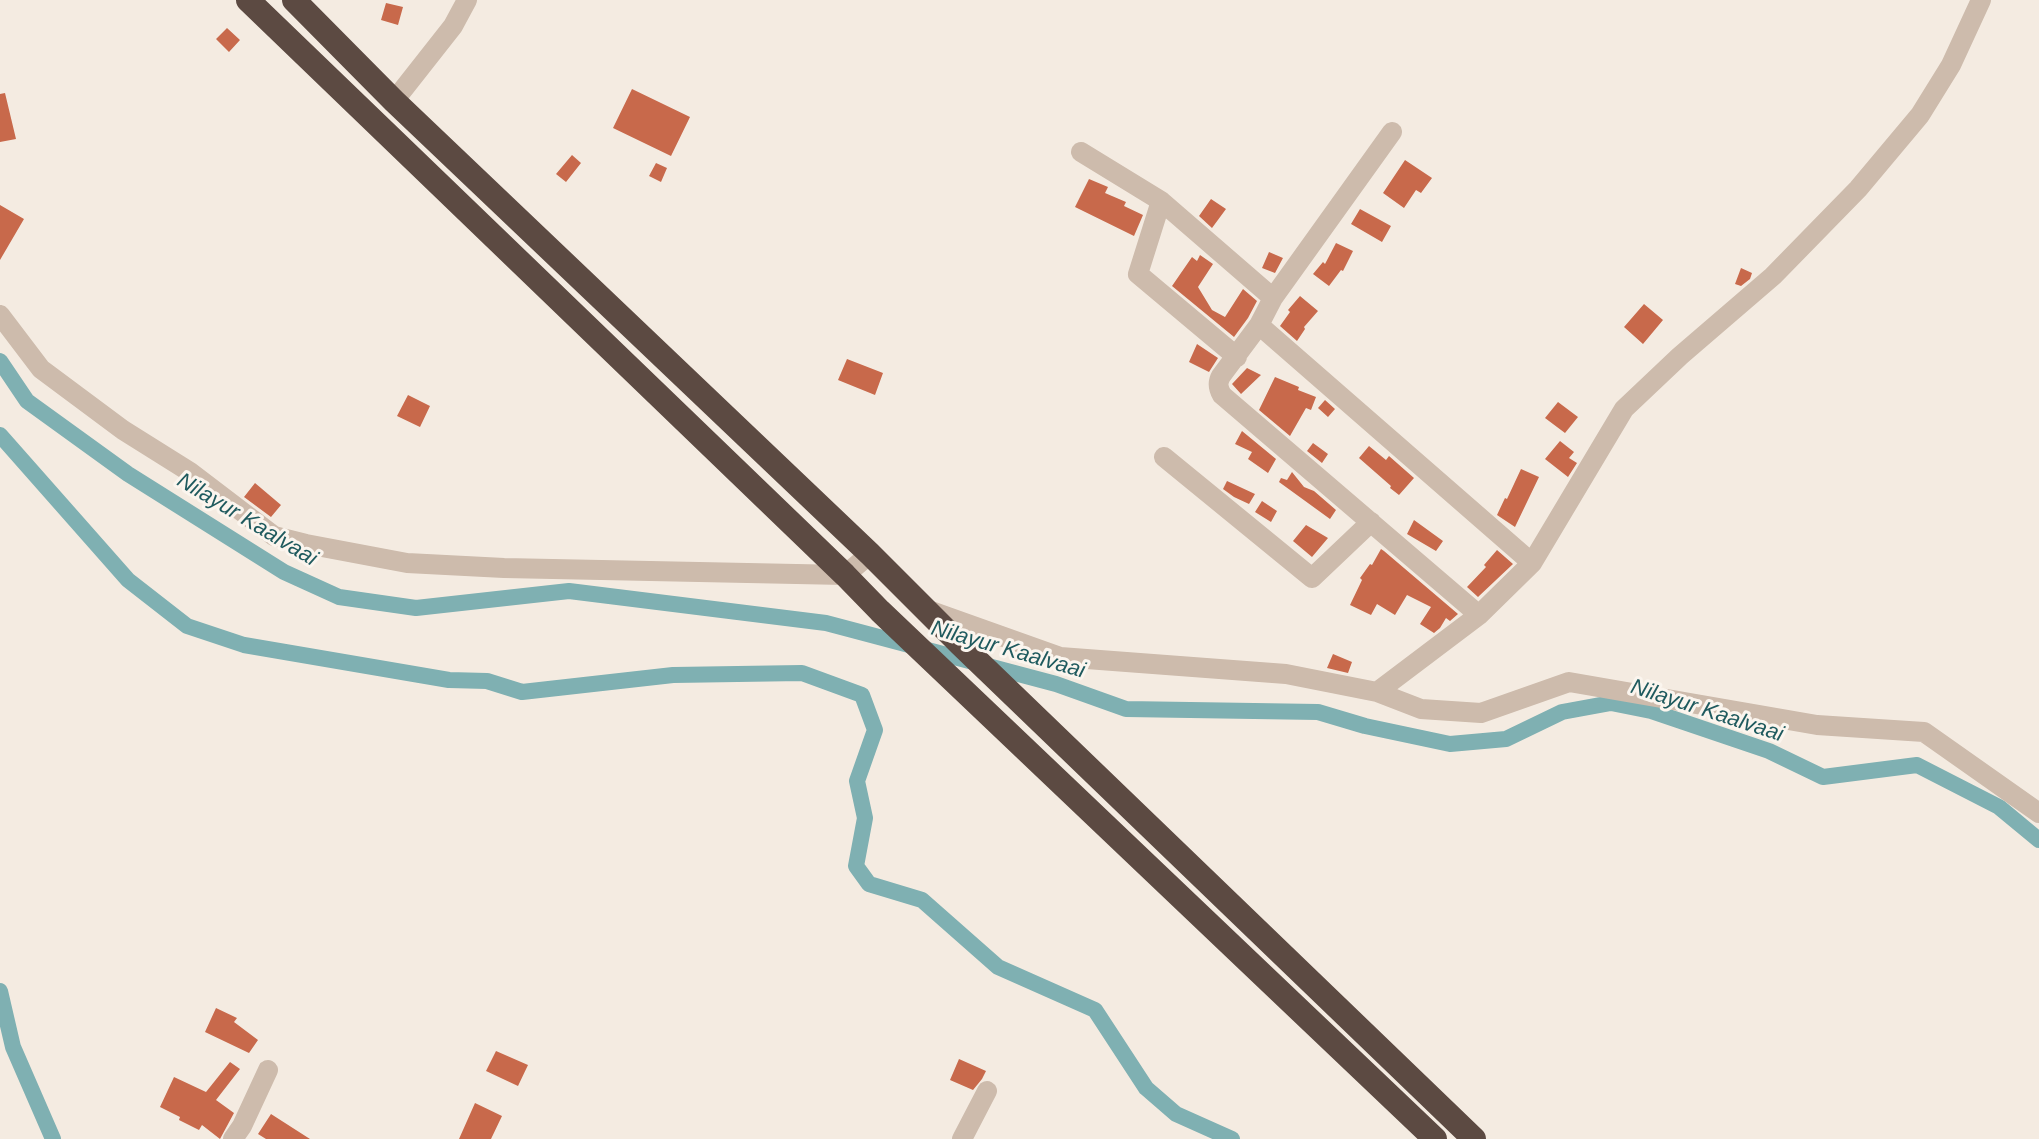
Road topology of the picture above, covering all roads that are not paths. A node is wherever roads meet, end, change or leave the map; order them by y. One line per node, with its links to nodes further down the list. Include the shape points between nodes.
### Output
1 (248, 0): 17 (highway)
2 (294, 0): 5 (highway)
3 (467, 0): 5 (street)
4 (1981, 0): 16 (street, via 1920,115 1858,189 1773,276 1624,409)
5 (394, 101): 15 (highway)
6 (1392, 132): 9 (street)
7 (1081, 152): 8 (street)
8 (1161, 201): 9 (street); 12 (street, via 1138,274)
9 (1273, 298): 11 (street)
10 (0, 315): 17 (street, via 41,369 274,536 407,563)
11 (1259, 325): 12 (street); 16 (street)
12 (1237, 357): 14 (street, via 1218,381 1222,395)
13 (1164, 457): 14 (street, via 1312,578)
14 (1371, 522): 19 (street)
15 (870, 554): 17 (street); 18 (highway)
16 (1532, 563): 19 (street)
17 (845, 575): 26 (highway)
18 (928, 610): 20 (street, via 1060,657 1286,674); 27 (highway)
19 (1479, 615): 20 (street)
20 (1377, 692): 21 (street, via 1421,709 1481,713 1569,682 1817,725 1924,732)
21 (2039, 813)
22 (268, 1070): 24 (street)
23 (987, 1091): 25 (street)
24 (233, 1139)
25 (962, 1139)
26 (1435, 1139)
27 (1474, 1139)

